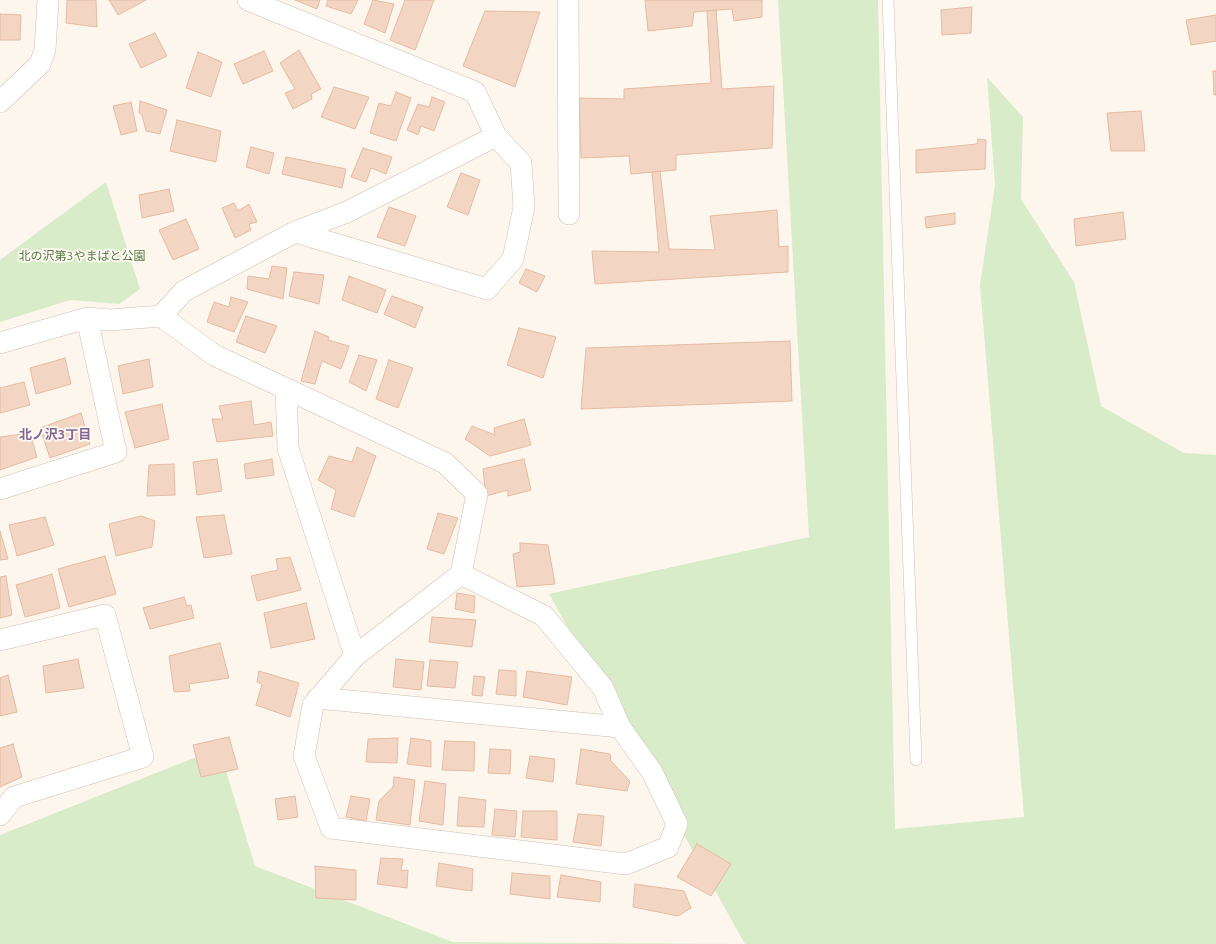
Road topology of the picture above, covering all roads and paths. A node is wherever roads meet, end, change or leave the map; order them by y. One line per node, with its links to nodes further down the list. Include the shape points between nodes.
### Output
1 (48, 0): 5 (street, via 45,50 40,64)
2 (248, 0): 6 (street, via 475,92)
3 (568, 0): 7 (street)
4 (888, 0): 19 (lane)
5 (0, 102)
6 (496, 136): 8 (street, via 347,212); 8 (street, via 521,163 524,207 513,259 487,289)
7 (569, 214)
8 (296, 232): 9 (street, via 184,291)
9 (161, 316): 10 (street, via 110,320); 12 (street, via 214,355)
10 (87, 318): 11 (street); 13 (street, via 116,452)
11 (0, 343)
12 (286, 389): 14 (street, via 445,463 477,494); 16 (street, via 288,448)
13 (0, 489)
14 (461, 574): 16 (street); 18 (street, via 544,616 603,688)
15 (0, 640): 20 (street, via 105,616 143,757 14,797)
16 (355, 656): 17 (street)
17 (318, 698): 18 (street); 18 (street, via 313,705 304,756 331,828 626,864 668,847 677,824 652,772)
18 (620, 727)
19 (916, 760)
20 (0, 815)

